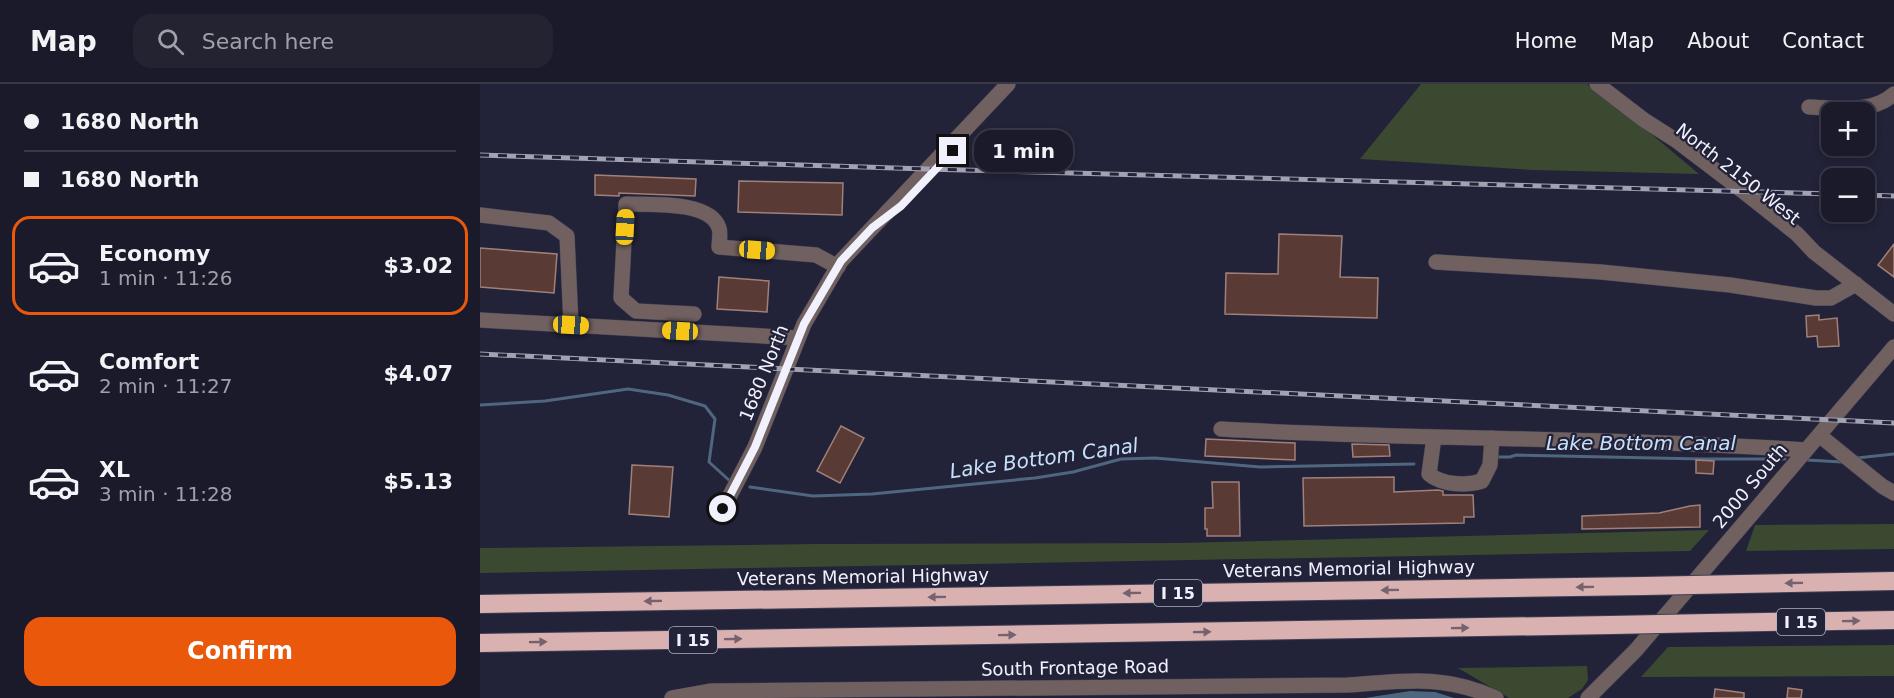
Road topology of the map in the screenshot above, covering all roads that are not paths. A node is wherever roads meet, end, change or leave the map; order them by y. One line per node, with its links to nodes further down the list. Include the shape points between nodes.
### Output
1 (1008, 84): 7 (street, 1680 North, via 964,139 905,202 872,228)
2 (1597, 84): 8 (street, North 2150 West, via 1744,192)
3 (1893, 95): 4 (street, via 1862,108)
4 (1809, 108)
5 (480, 215): 12 (street, via 549,222 567,236)
6 (1437, 262): 8 (street, via 1601,272 1816,298 1831,298)
7 (838, 267): 9 (street, via 816,255 719,247 719,228 712,217 694,207 626,204 621,298 636,311); 13 (street, 1680 North)
8 (1856, 284): 10 (street, North 2150 West)
9 (694, 314)
10 (1894, 314)
11 (480, 320): 12 (street)
12 (571, 325): 13 (street)
13 (798, 338): 21 (street, 1680 North, via 759,437)
14 (1894, 347): 16 (street, 2000 South)
15 (1221, 429): 17 (street)
16 (1819, 435): 19 (street, 2000 South); 20 (street)
17 (1434, 436): 18 (street); 18 (street, via 1429,474 1441,482 1474,484 1482,481 1488,470)
18 (1492, 438): 19 (street)
19 (1806, 450): 26 (street, 2000 South)
20 (1894, 493)
21 (723, 509)
22 (1894, 581): 23 (highway, Veterans Memorial Highway / I 15, one-way to 23, bridge)
23 (480, 604)
24 (1894, 620): 25 (highway, I 15, one-way to 24, bridge)
25 (480, 644)
26 (1636, 650): 30 (street); 31 (street)
27 (1478, 695): 28 (street, South Frontage Road, via 1454,683 1425,680 1348,685 711,691); 29 (street, South Frontage Road)
28 (672, 697)
29 (1496, 698)
30 (1588, 698)
31 (1602, 698)

